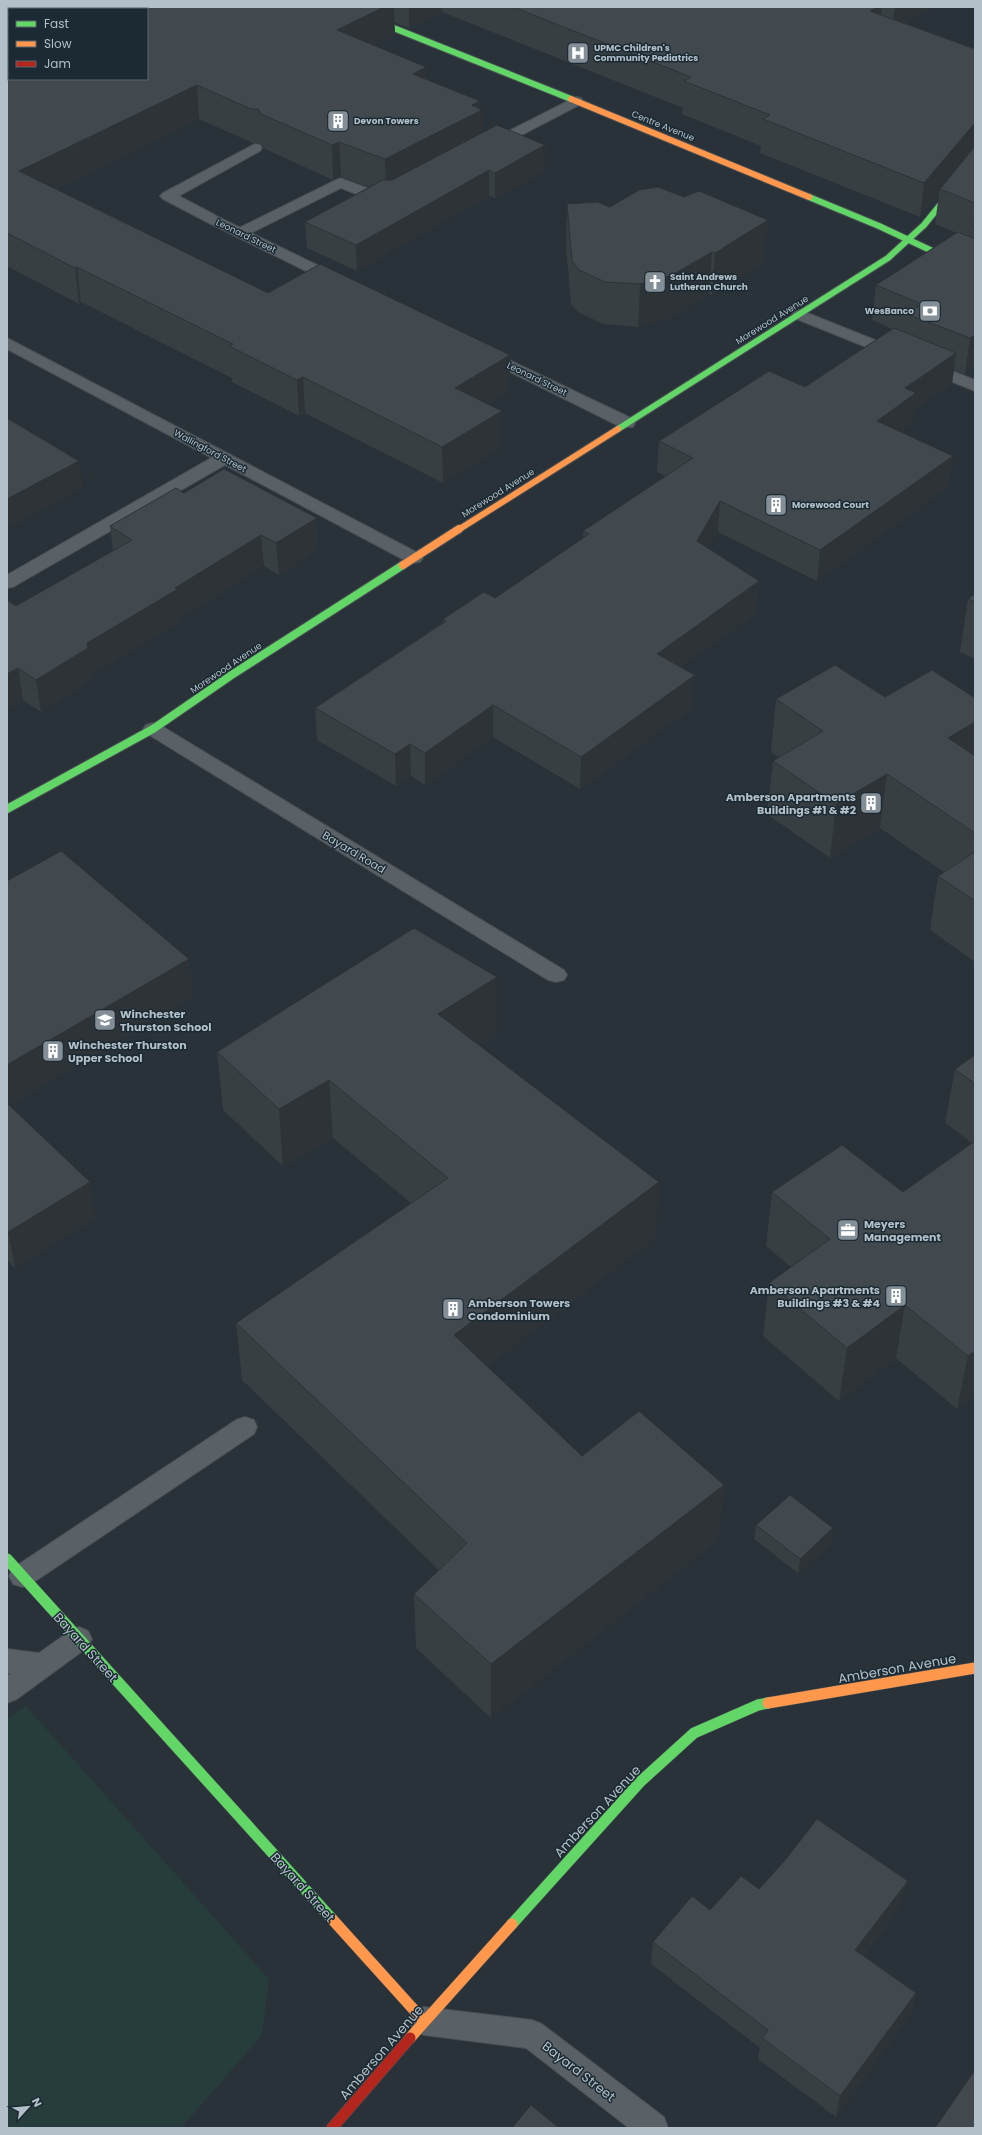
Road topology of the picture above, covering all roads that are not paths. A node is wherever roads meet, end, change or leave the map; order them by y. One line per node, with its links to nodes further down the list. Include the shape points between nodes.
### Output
1 (341, 7): 3 (main road, Centre Avenue)
2 (391, 10): 3 (street)
3 (371, 20): 4 (main road, Centre Avenue)
4 (576, 101): 6 (street); 10 (main road, Centre Avenue, via 872,223)
5 (255, 148): 9 (street, Leonard Street, via 168,196)
6 (477, 153)
7 (975, 162): 10 (main road, Morewood Avenue)
8 (401, 194): 9 (street, via 387,201 340,182)
9 (240, 233): 12 (street, Leonard Street)
10 (909, 242): 11 (main road, Centre Avenue); 13 (main road, Morewood Avenue)
11 (975, 271)
12 (353, 288)
13 (800, 314): 16 (street); 17 (main road, Morewood Avenue)
14 (7, 343): 18 (street, Wallingford Street)
15 (472, 347): 17 (street, Leonard Street)
16 (975, 386)
17 (627, 423): 19 (main road, Morewood Avenue)
18 (224, 458): 19 (street, Wallingford Street); 20 (street)
19 (414, 558): 21 (main road, Morewood Avenue, via 233,674)
20 (7, 583)
21 (153, 729): 22 (main road, Morewood Avenue); 23 (street, Bayard Road)
22 (7, 809)
23 (556, 975)
24 (245, 1427): 25 (street)
25 (15, 1567): 26 (main road, Bayard Street)
26 (79, 1639): 28 (street); 31 (main road, Bayard Street)
27 (7, 1661): 28 (street)
28 (42, 1665): 30 (street)
29 (975, 1668): 31 (main road, Amberson Avenue, via 758,1705 694,1733 640,1782)
30 (7, 1690)
31 (424, 2021): 32 (main road, Amberson Avenue); 33 (street, Bayard Street, via 532,2034)
32 (332, 2128)
33 (653, 2128)

